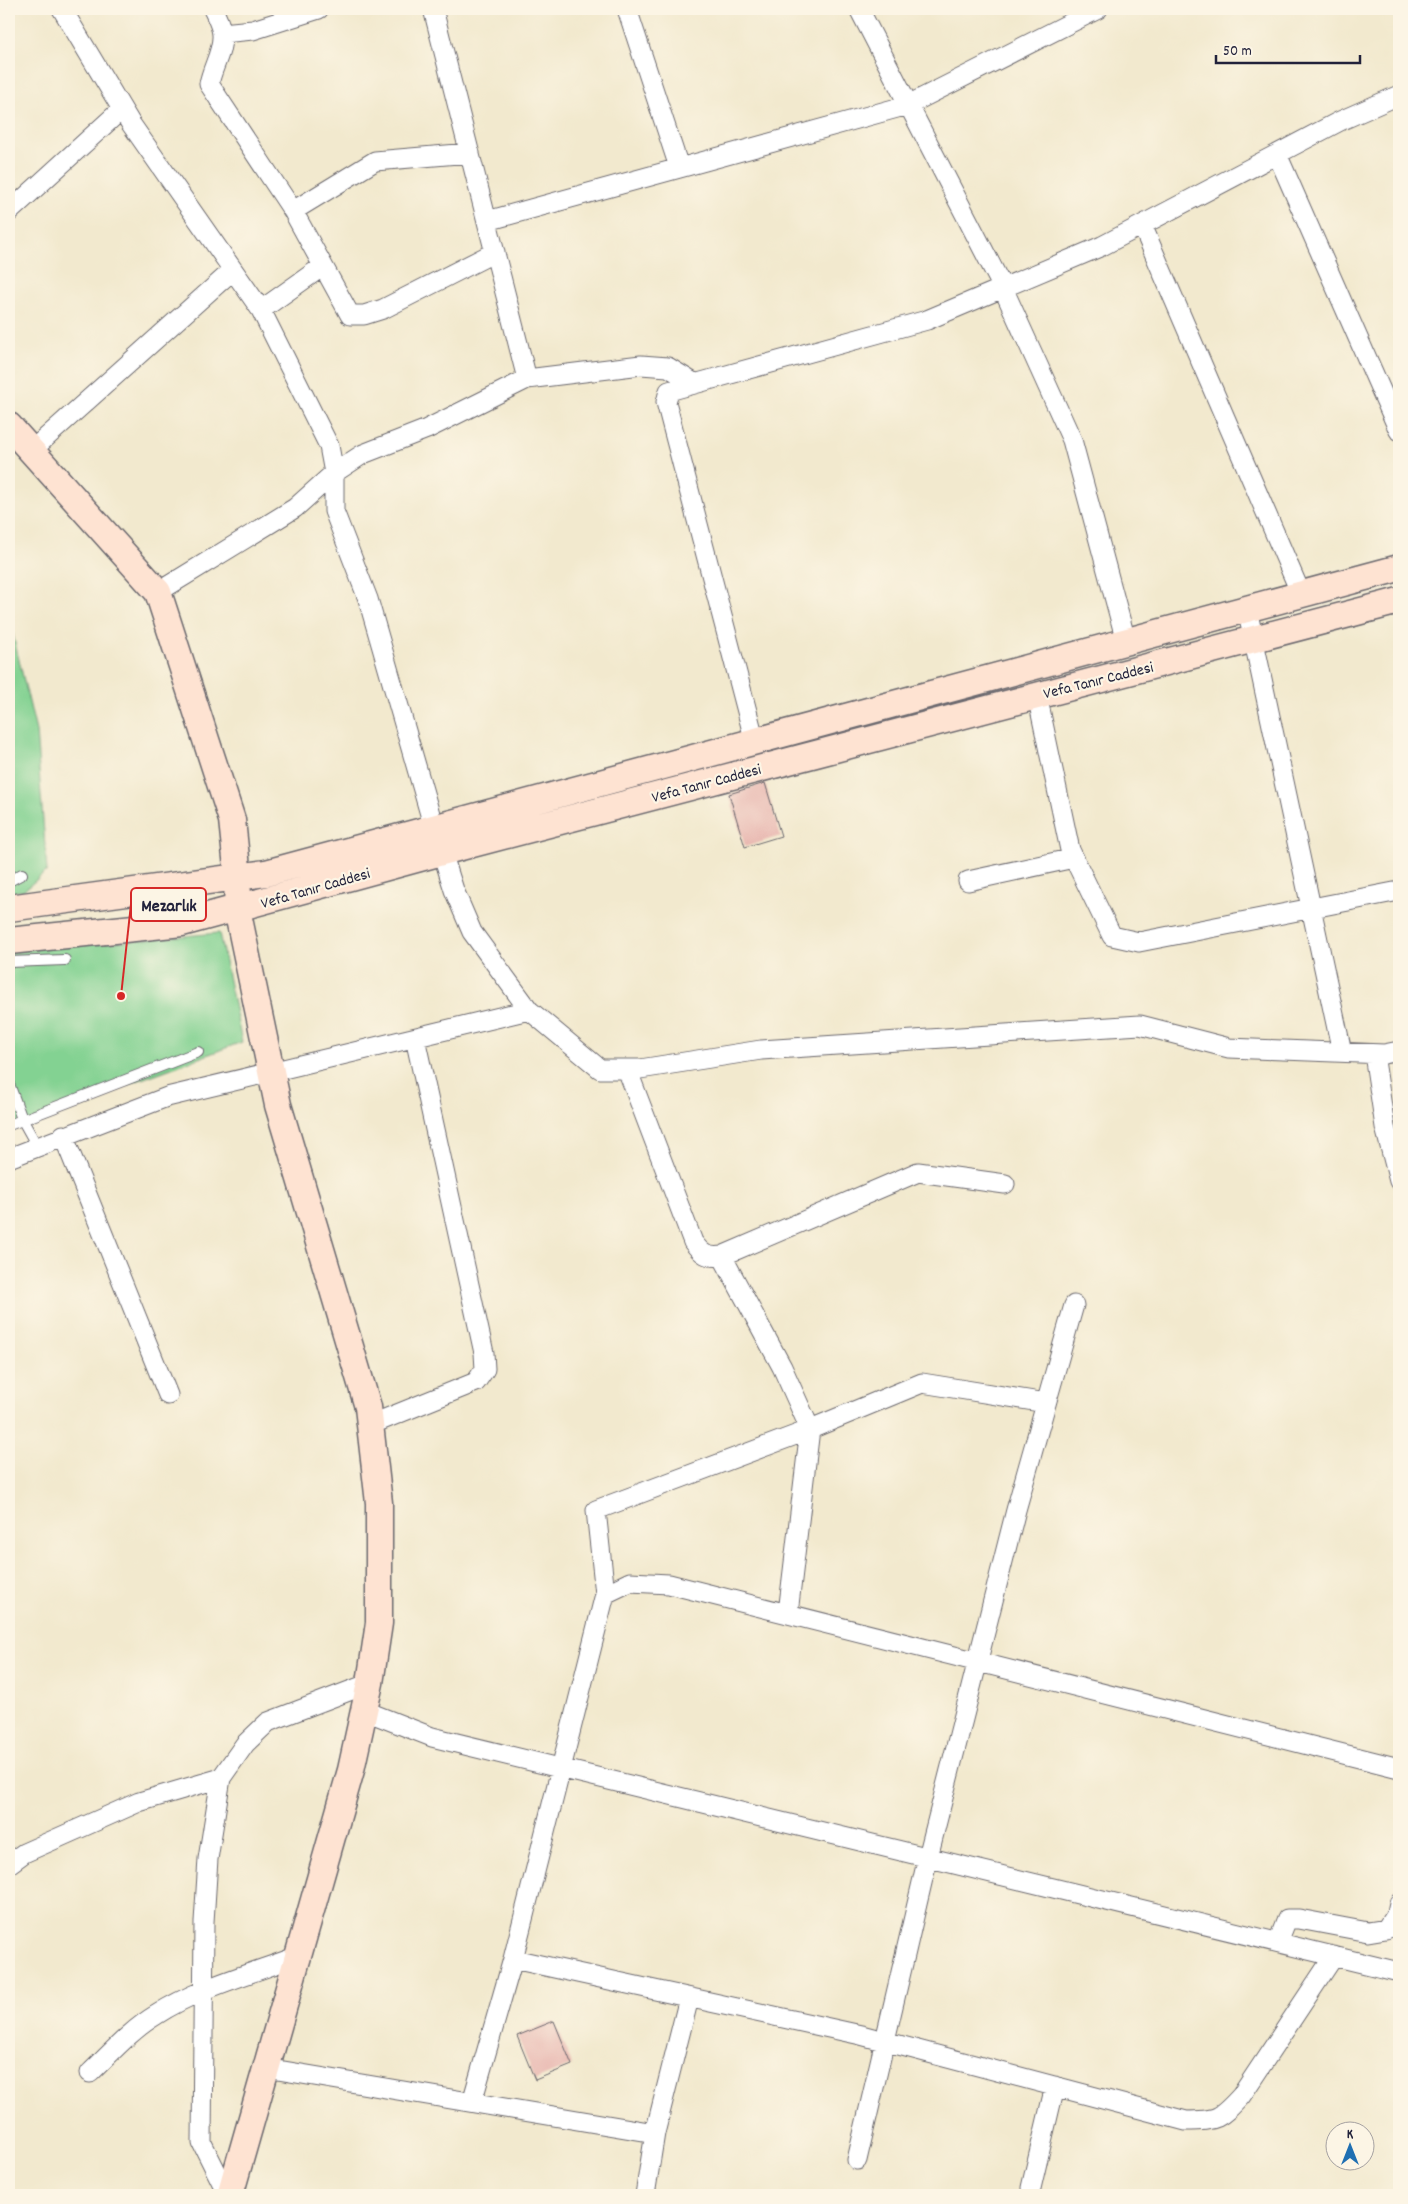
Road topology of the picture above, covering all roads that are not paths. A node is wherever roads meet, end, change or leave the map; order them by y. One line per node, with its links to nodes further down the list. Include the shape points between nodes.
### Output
1 (62, 9): 12 (street)
2 (213, 9): 9 (street)
3 (319, 9): 9 (street, via 253,30)
4 (433, 9): 13 (street)
5 (628, 9): 15 (street)
6 (858, 9): 11 (street)
7 (1098, 9): 8 (street)
8 (1076, 13): 11 (street)
9 (222, 33): 16 (street, via 219,56 209,84)
10 (1399, 95): 14 (street)
11 (908, 105): 15 (street); 23 (street)
12 (122, 109): 17 (street); 22 (street)
13 (470, 153): 16 (street, via 375,161); 18 (street)
14 (1277, 154): 19 (street); 28 (street)
15 (679, 167): 18 (street)
16 (293, 211): 21 (street)
17 (9, 212)
18 (487, 221): 20 (street)
19 (1142, 225): 23 (street, via 1102,246); 33 (street)
20 (495, 252): 21 (street, via 383,309 364,315 350,315); 25 (street)
21 (323, 266): 24 (street)
22 (233, 270): 24 (street); 29 (street)
23 (1003, 288): 26 (street, via 928,320); 37 (street, via 1072,440)
24 (261, 310): 30 (street, via 329,446)
25 (527, 379): 26 (street, via 641,365 668,367); 30 (street, via 427,429 363,454)
26 (694, 383): 39 (street, via 669,391 666,402)
27 (9, 426): 29 (main road)
28 (1399, 431)
29 (31, 451): 32 (main road)
30 (334, 473): 32 (street, via 295,508); 40 (street, via 334,511 368,599)
31 (1399, 568): 33 (main road, Vefa Tanır Caddesi)
32 (158, 592): 43 (main road, via 232,820)
33 (1301, 594): 35 (main road, Vefa Tanır Caddesi)
34 (1399, 601): 36 (main road, Vefa Tanır Caddesi)
35 (1247, 609): 36 (street); 37 (main road, Vefa Tanır Caddesi)
36 (1254, 639): 38 (main road, Vefa Tanır Caddesi); 49 (street)
37 (1126, 641): 39 (main road, Vefa Tanır Caddesi)
38 (1037, 695): 40 (main road, Vefa Tanır Caddesi); 41 (street)
39 (755, 742): 40 (main road, Vefa Tanır Caddesi)
40 (438, 840): 43 (main road, Vefa Tanır Caddesi); 48 (main road, Vefa Tanır Caddesi); 53 (street, via 472,932)
41 (1074, 858): 44 (street); 49 (street, via 1112,936 1125,940 1139,942)
42 (22, 874): 45 (lane)
43 (238, 877): 47 (main road, Vefa Tanır Caddesi); 48 (main road)
44 (968, 881)
45 (9, 882)
46 (1399, 891): 49 (street)
47 (9, 908)
48 (237, 909): 50 (main road, Vefa Tanır Caddesi, via 182,923); 60 (main road)
49 (1312, 910): 57 (street)
50 (9, 941)
51 (65, 960): 52 (lane)
52 (9, 962)
53 (529, 1010): 54 (street); 59 (street, via 600,1069)
54 (414, 1038): 60 (street); 73 (street, via 484,1352 485,1369 476,1382)
55 (1399, 1051): 58 (street)
56 (198, 1052): 62 (lane)
57 (1342, 1052): 58 (street); 59 (street, via 1229,1048 1140,1025 761,1050)
58 (1374, 1054): 67 (street, via 1385,1127)
59 (627, 1069): 69 (street, via 693,1242 702,1254 711,1258)
60 (272, 1073): 64 (street, via 167,1097); 73 (main road, via 278,1105 368,1407)
61 (9, 1084): 62 (lane)
62 (22, 1119): 63 (lane); 65 (lane)
63 (9, 1125)
64 (63, 1135): 65 (street); 71 (street)
65 (37, 1146): 66 (street)
66 (9, 1158)
67 (1399, 1181)
68 (1005, 1184): 69 (street, via 918,1172)
69 (722, 1256): 74 (street, via 782,1366)
70 (1074, 1305): 72 (street)
71 (168, 1395)
72 (1046, 1403): 74 (street, via 922,1383); 77 (street)
73 (370, 1425): 78 (main road, via 379,1503 379,1623)
74 (810, 1429): 75 (street, via 596,1510); 76 (street)
75 (605, 1594): 76 (street, via 630,1582 669,1584); 80 (street)
76 (788, 1613): 77 (street)
77 (978, 1660): 81 (street); 83 (street)
78 (370, 1683): 79 (main road); 82 (street, via 268,1722 245,1744)
79 (362, 1710): 80 (street, via 432,1737); 87 (main road, via 352,1770)
80 (561, 1768): 83 (street); 89 (street)
81 (1399, 1768)
82 (220, 1778): 84 (street, via 139,1802 24,1853); 91 (street, via 208,1860)
83 (928, 1857): 86 (street); 93 (street)
84 (9, 1864)
85 (1399, 1903): 86 (street, via 1386,1929 1368,1932 1287,1919)
86 (1278, 1942): 88 (street)
87 (298, 1956): 91 (street); 94 (main road)
88 (1334, 1956): 90 (street); 96 (street, via 1241,2096 1225,2113 1211,2121 1186,2121)
89 (513, 1959): 92 (street); 97 (street)
90 (1399, 1972)
91 (203, 1991): 95 (street, via 156,2014 124,2039); 101 (street, via 202,2143)
92 (689, 1998): 93 (street); 98 (street)
93 (884, 2042): 96 (street); 99 (street)
94 (266, 2068): 97 (street); 101 (main road)
95 (90, 2073)
96 (1055, 2086): 100 (street)
97 (472, 2102): 98 (street)
98 (655, 2133): 102 (street)
99 (857, 2160)
100 (1030, 2188)
101 (229, 2195)
102 (645, 2195)

